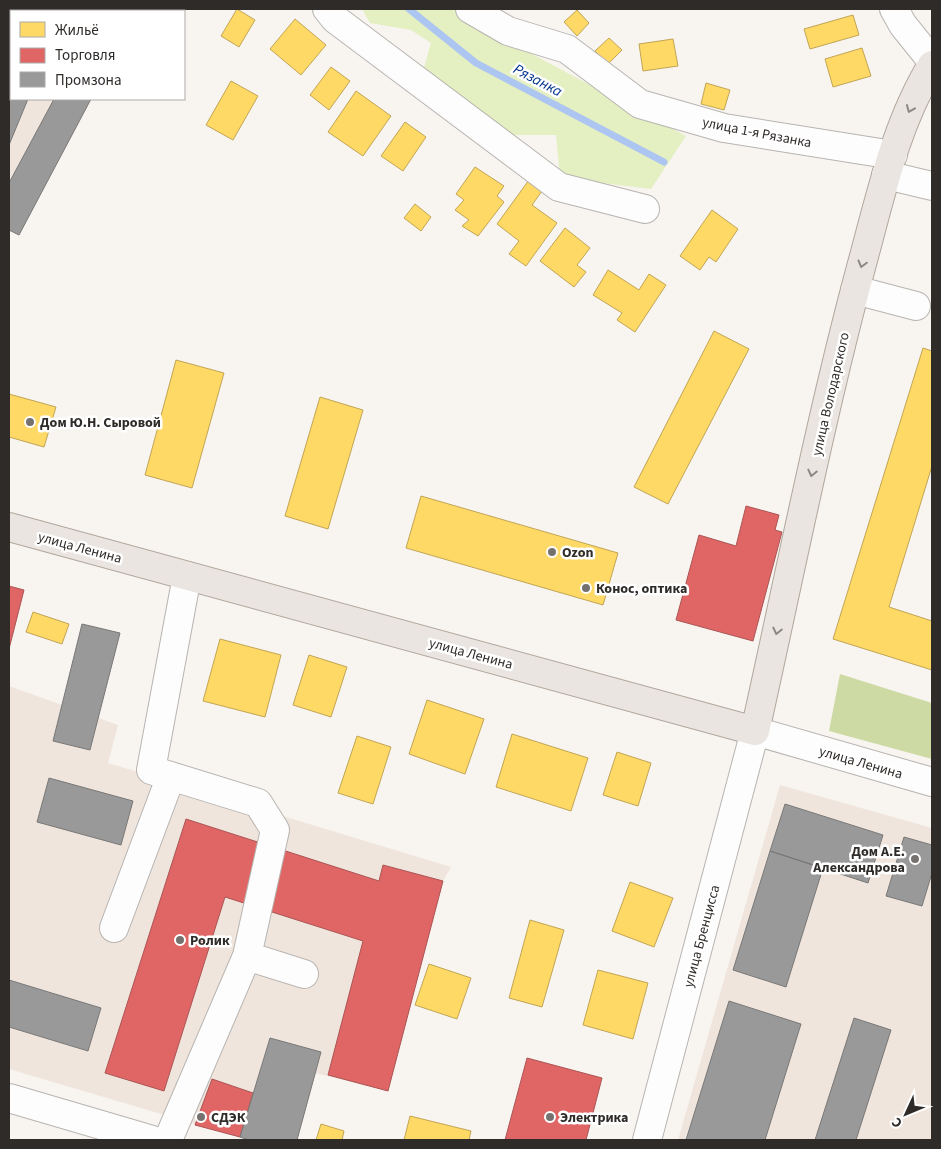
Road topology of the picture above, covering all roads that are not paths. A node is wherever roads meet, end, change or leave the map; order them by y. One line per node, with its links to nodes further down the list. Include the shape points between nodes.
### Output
1 (327, 9): 8 (street, via 335,19 559,187)
2 (470, 9): 6 (street, улица 1-я Рязанка, via 508,31 567,49 640,104 724,128)
3 (894, 9): 4 (street)
4 (932, 61)
5 (932, 65): 6 (main road, улица Володарского, one-way to 6, via 921,84)
6 (889, 165): 7 (street, улица 1-я Рязанка); 9 (main road, улица Володарского, one-way to 9)
7 (932, 186)
8 (645, 209)
9 (855, 290): 10 (street); 13 (main road, улица Володарского, one-way to 13)
10 (916, 306)
11 (9, 527): 12 (main road, улица Ленина)
12 (187, 576): 13 (main road, улица Ленина); 14 (street, via 151,770)
13 (755, 731): 15 (street, улица Ленина); 22 (street, улица Бренцисса)
14 (171, 776): 16 (street); 17 (street, via 258,803 274,830)
15 (932, 782)
16 (114, 928)
17 (247, 956): 18 (street); 21 (street)
18 (304, 974)
19 (9, 1098): 20 (street)
20 (152, 1140)
21 (168, 1140)
22 (647, 1140)

